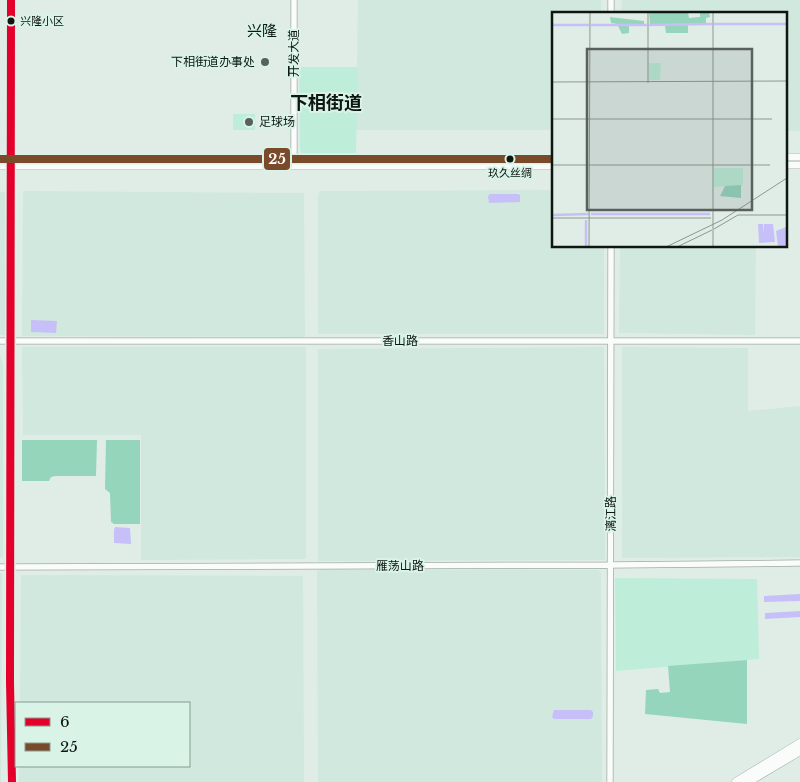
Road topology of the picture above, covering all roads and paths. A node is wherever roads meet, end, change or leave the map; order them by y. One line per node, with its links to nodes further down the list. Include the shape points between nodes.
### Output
1 (11, 0): 5 (street)
2 (294, 0): 6 (street, 开发大道)
3 (0, 159): 5 (main road)
4 (552, 159): 6 (main road)
5 (11, 163): 6 (main road); 7 (main road); 11 (street)
6 (294, 163): 8 (main road)
7 (0, 166)
8 (552, 166)
9 (611, 248): 12 (street, 漓江路)
10 (0, 341): 11 (street, 香山路)
11 (11, 341): 12 (street, 香山路); 17 (street)
12 (611, 341): 13 (street, 香山路); 15 (street, 漓江路)
13 (800, 341)
14 (800, 563): 15 (street, 雁荡山路)
15 (610, 565): 17 (street, 雁荡山路); 21 (street, 漓江路)
16 (0, 566): 17 (street, 雁荡山路)
17 (11, 567): 20 (street)
18 (800, 743): 22 (highway)
19 (800, 751): 23 (highway)
20 (12, 782)
21 (610, 782)
22 (736, 782)
23 (748, 782)

